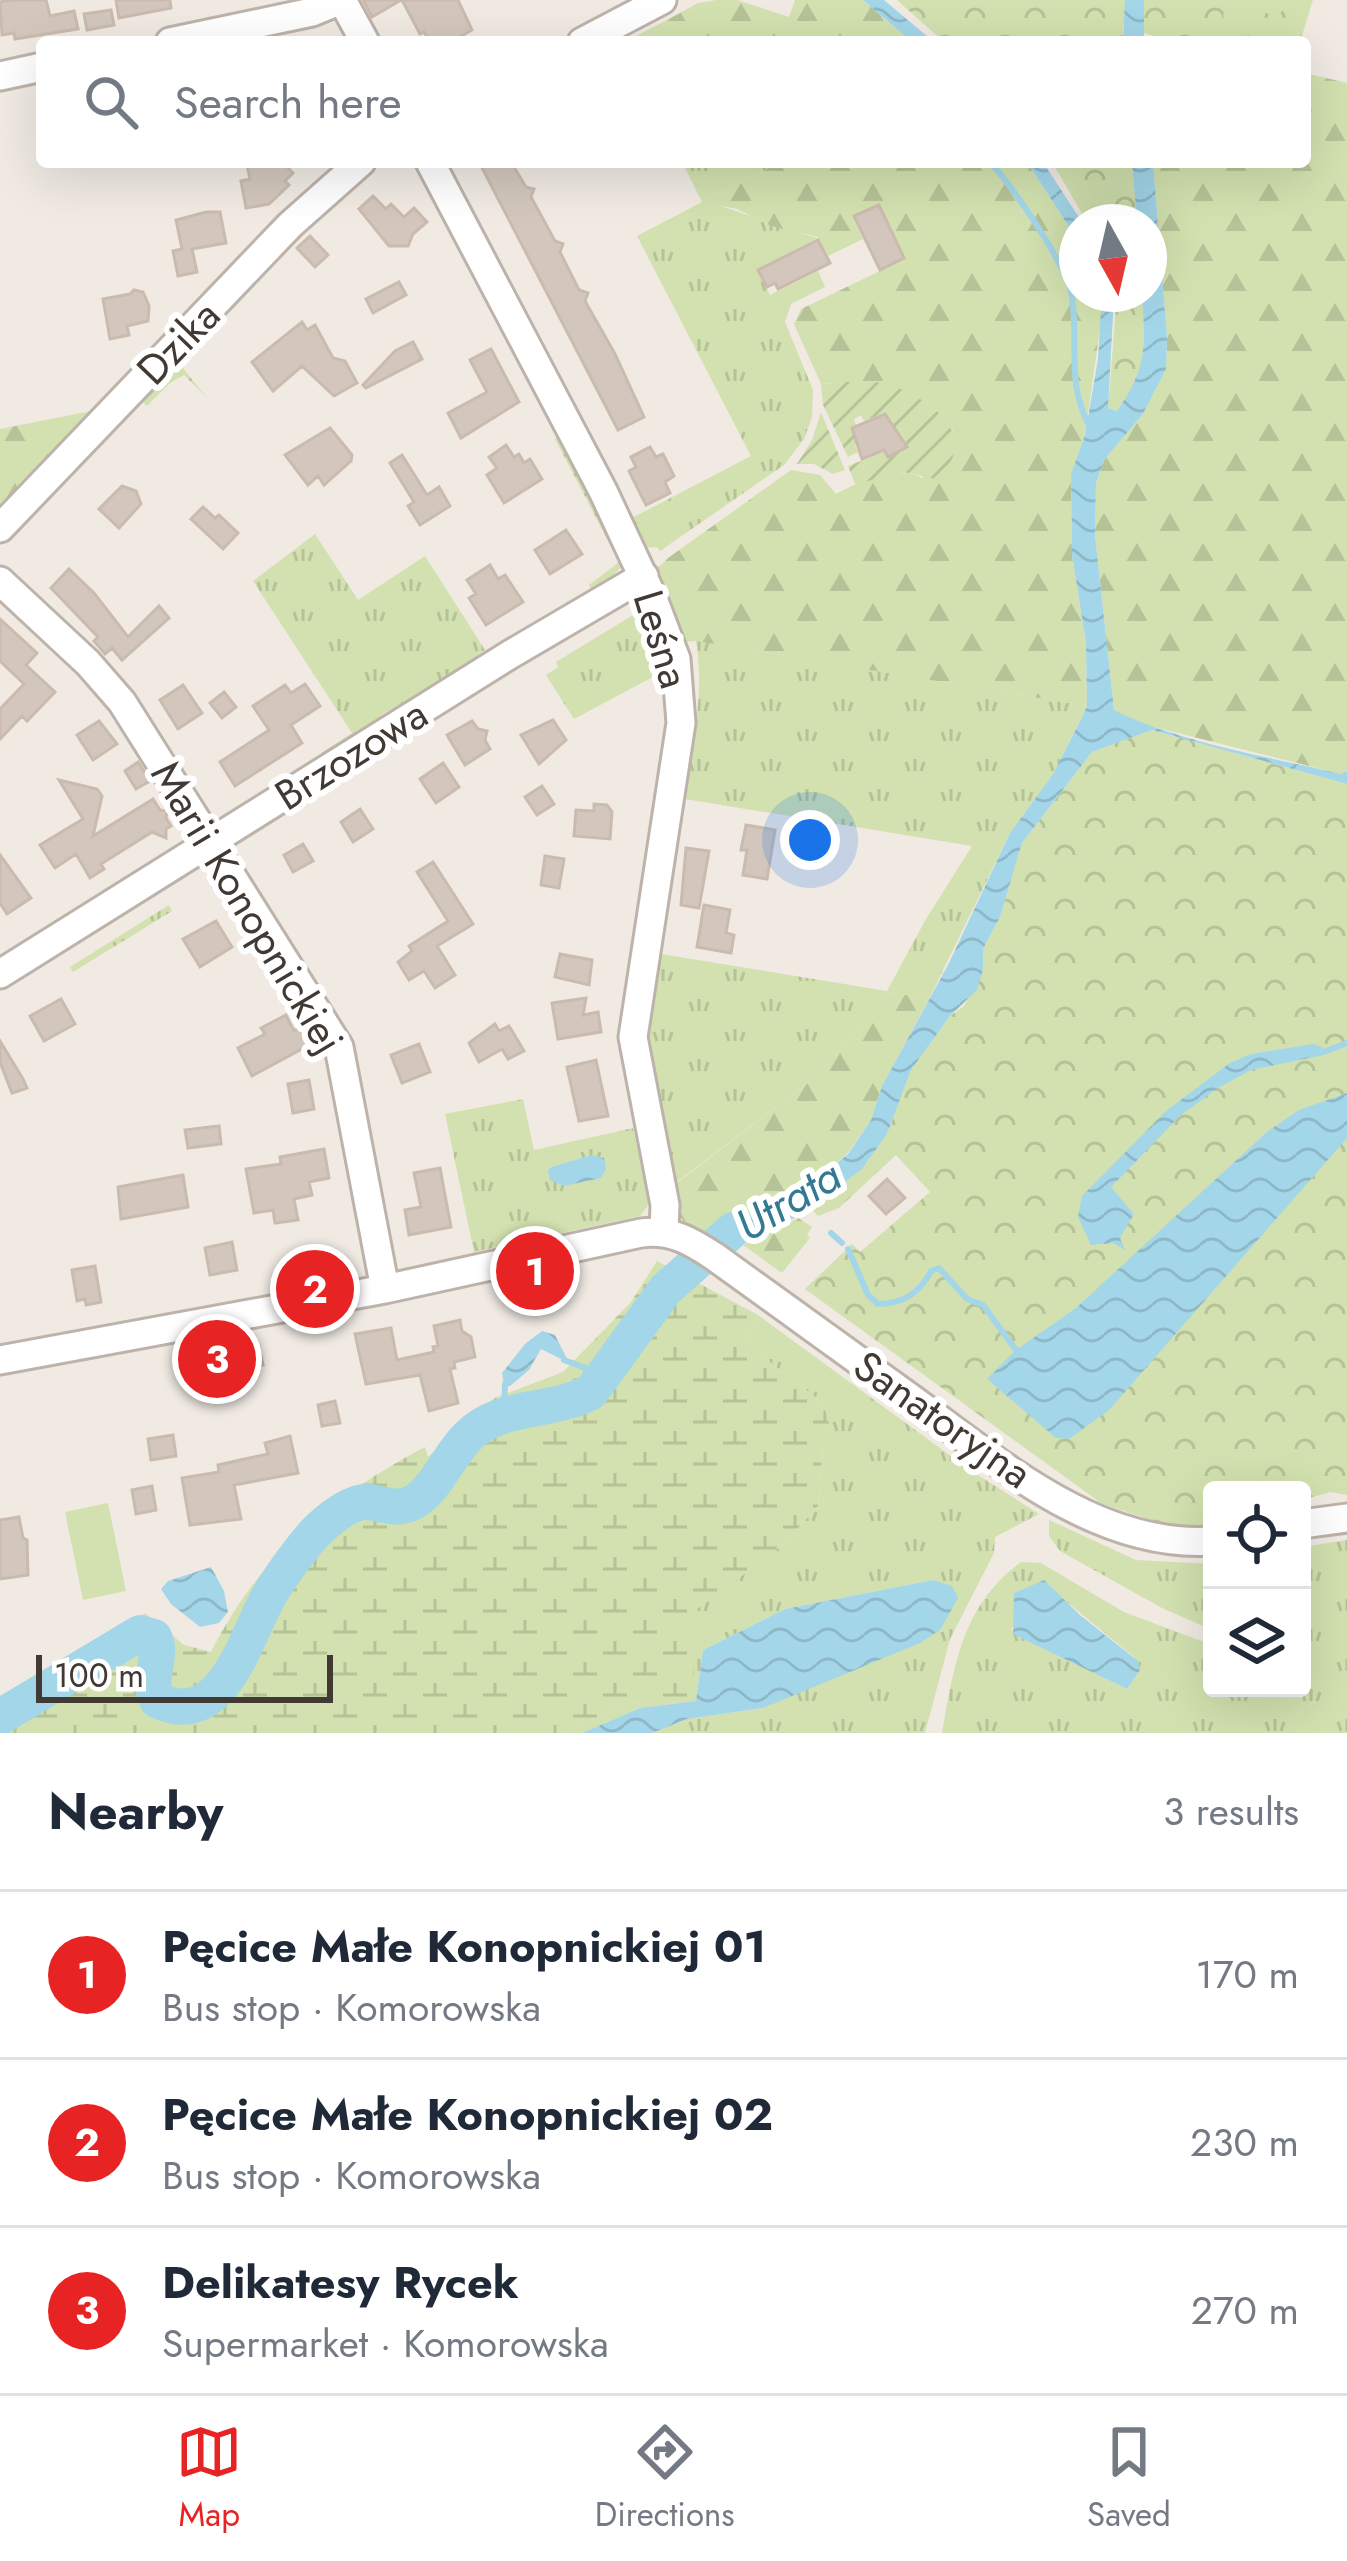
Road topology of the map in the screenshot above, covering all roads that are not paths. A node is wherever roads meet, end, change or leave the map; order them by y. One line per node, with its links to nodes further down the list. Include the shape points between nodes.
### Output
1 (342, 0): 3 (street); 4 (street)
2 (662, 0): 5 (street)
3 (198, 36)
4 (362, 36)
5 (593, 36)
6 (36, 69): 7 (street)
7 (0, 76)
8 (354, 168): 10 (street, Dzika)
9 (433, 168): 11 (street, Leśna)
10 (0, 528)
11 (644, 576): 13 (street, Brzozowa); 15 (street, Leśna, via 674,652 682,705 633,1037)
12 (0, 581): 13 (street, Marii Konopnickiej, via 112,689)
13 (212, 842): 14 (street, Brzozowa); 16 (street, Marii Konopnickiej, via 339,1047)
14 (0, 974)
15 (664, 1232): 16 (street); 20 (street, Sanatoryjna, via 705,1251 1070,1506 1155,1538)
16 (385, 1289): 17 (street)
17 (0, 1360)
18 (1347, 1518): 19 (street)
19 (1311, 1523)
20 (1203, 1541)

